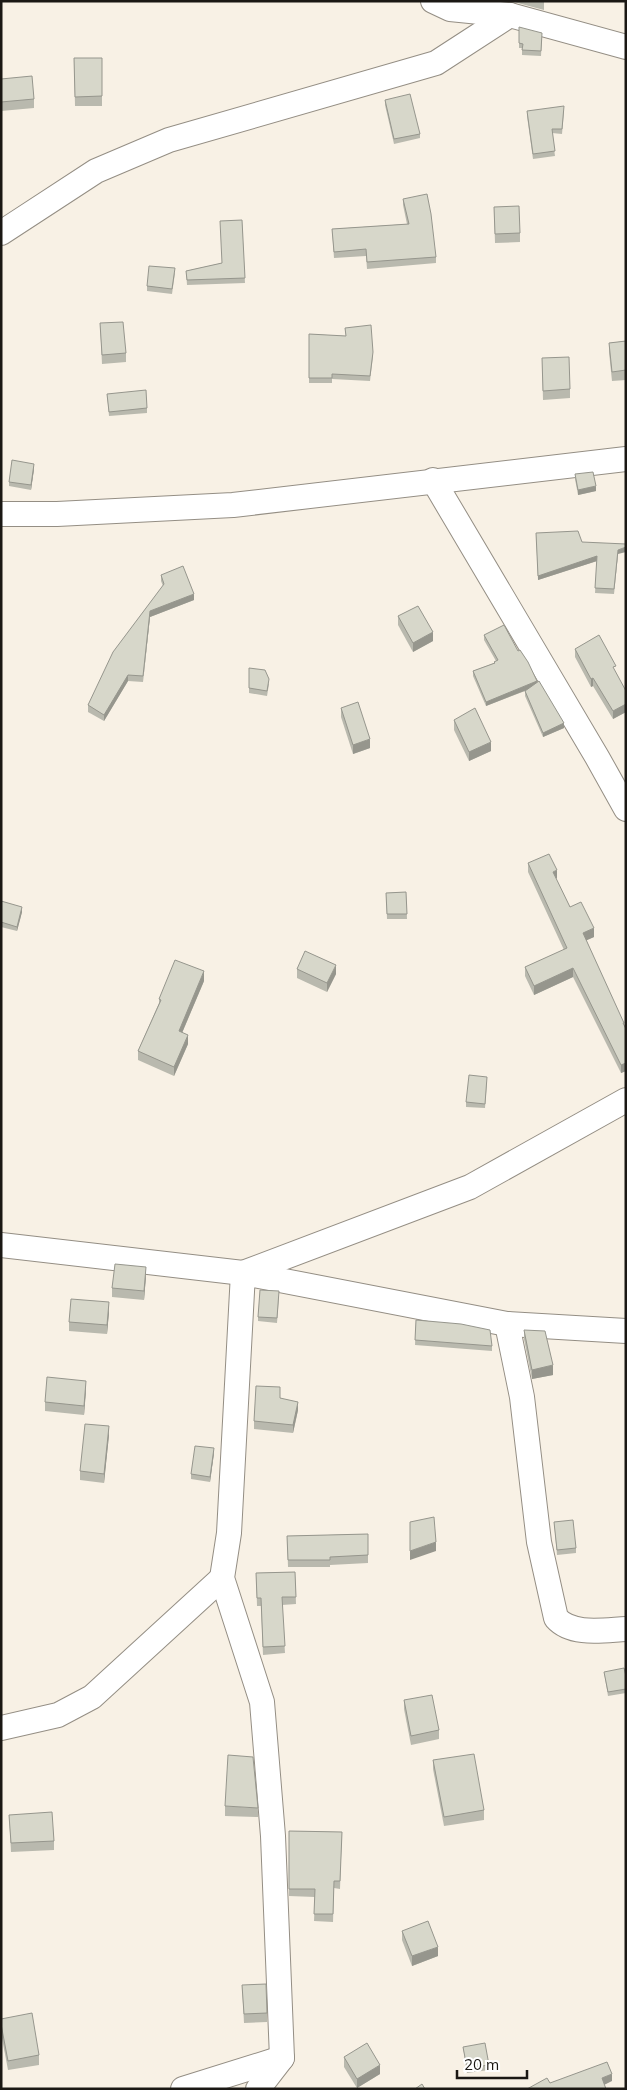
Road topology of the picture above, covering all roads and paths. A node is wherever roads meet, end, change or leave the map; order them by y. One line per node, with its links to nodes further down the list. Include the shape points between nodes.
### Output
1 (433, 1): 2 (street, via 450,9)
2 (510, 15): 3 (street); 4 (street, via 436,63 160,144 96,172)
3 (626, 46)
4 (1, 233)
5 (626, 459): 6 (street)
6 (433, 480): 7 (street, via 234,505); 8 (street)
7 (1, 514)
8 (626, 809)
9 (626, 1100): 11 (street, via 470,1187)
10 (1, 1245): 11 (street)
11 (243, 1273): 12 (street); 14 (street, via 229,1533)
12 (507, 1324): 13 (street); 15 (street, via 522,1397 539,1542 556,1618 571,1629)
13 (626, 1331)
14 (222, 1578): 16 (street, via 92,1697 58,1715); 17 (street, via 262,1702 273,1836)
15 (626, 1629)
16 (1, 1728)
17 (282, 2058): 18 (street); 19 (street)
18 (183, 2089)
19 (258, 2089)

